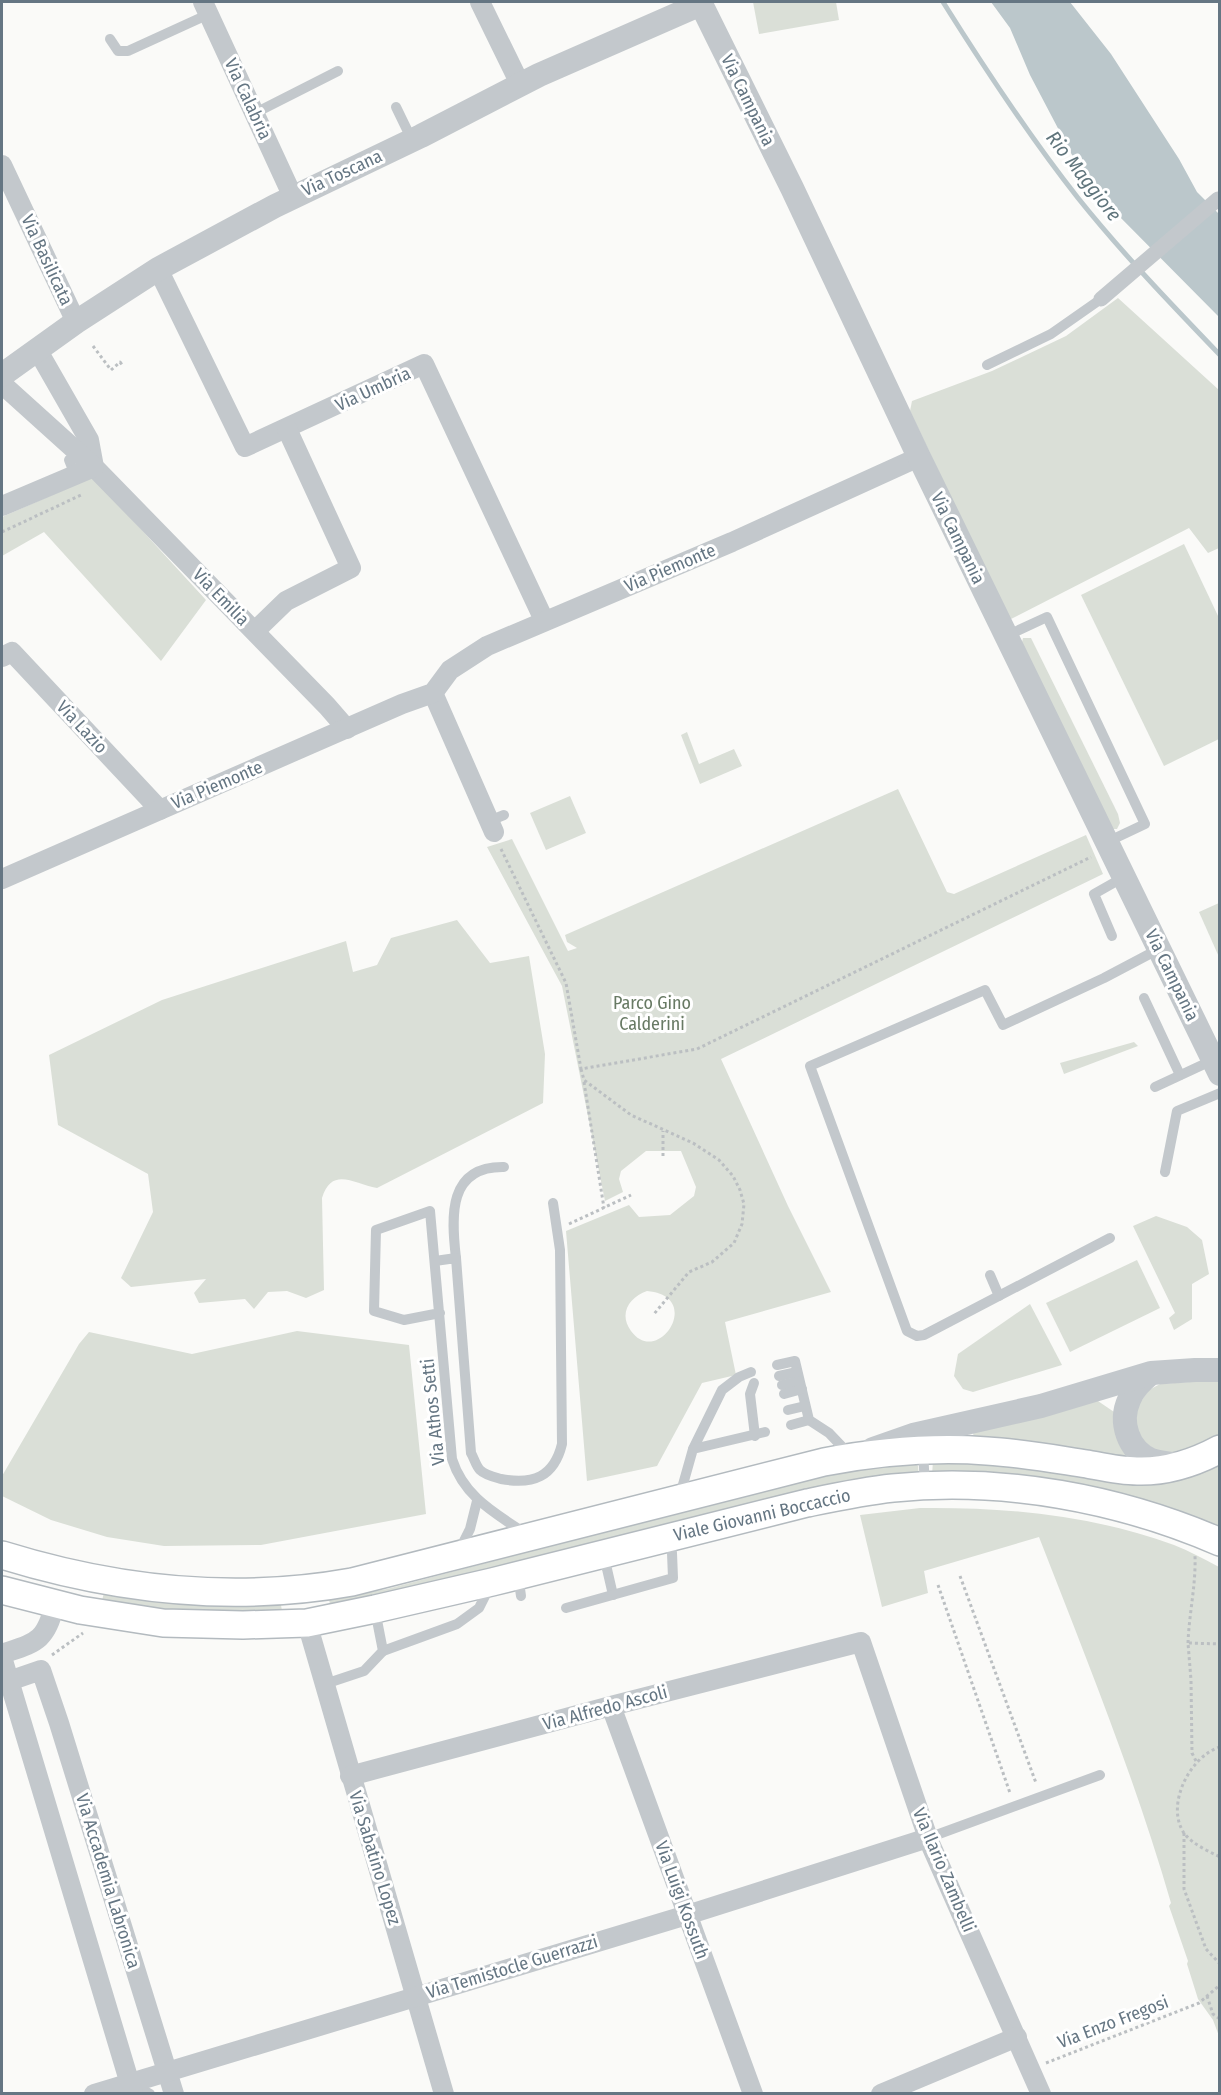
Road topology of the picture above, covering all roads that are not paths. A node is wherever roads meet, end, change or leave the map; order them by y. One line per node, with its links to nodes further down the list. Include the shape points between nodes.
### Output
1 (480, 2): 6 (street)
2 (701, 3): 6 (street, Via Toscana); 21 (street, Via Campania)
3 (206, 8): 4 (lane, via 128,51 118,51); 8 (street, Via Calabria)
4 (110, 39)
5 (338, 71): 8 (lane)
6 (520, 84): 9 (street, Via Toscana)
7 (396, 107): 9 (lane)
8 (255, 113): 11 (street, Via Calabria)
9 (412, 140): 11 (street, Via Toscana)
10 (2, 165): 15 (street, Via Basilicata)
11 (293, 197): 13 (street, Via Toscana)
12 (1218, 199): 14 (street)
13 (158, 269): 15 (street, Via Toscana); 20 (street, Via Umbria, via 245,447)
14 (1101, 299): 17 (lane, via 1051,334)
15 (76, 322): 16 (street, Via Toscana)
16 (38, 351): 18 (street, Via Toscana); 22 (street, via 89,440)
17 (987, 365)
18 (2, 375)
19 (2, 384): 22 (street, Via Emilia)
20 (287, 429): 24 (street, Via Umbria, via 424,364); 25 (street, via 351,568 286,601)
21 (919, 457): 24 (street, Via Piemonte, via 732,542); 26 (street, Via Campania)
22 (94, 467): 23 (street, via 72,468); 25 (street, Via Emilia)
23 (2, 506)
24 (544, 620): 28 (street, Via Piemonte, via 471,656 450,670)
25 (255, 631): 29 (street, Via Emilia)
26 (1006, 636): 32 (street, Via Campania); 32 (lane, via 1047,617 1145,824)
27 (2, 657): 30 (street, Via Lazio, via 12,652)
28 (433, 693): 29 (street, Via Piemonte); 31 (street)
29 (347, 729): 30 (street, Via Piemonte)
30 (160, 810): 34 (street, Via Piemonte)
31 (497, 827)
32 (1104, 848): 33 (street, Via Campania)
33 (1124, 877): 35 (lane, via 1094,894); 36 (street, Via Campania)
34 (2, 879)
35 (1112, 936)
36 (1159, 949): 38 (street, Via Campania); 49 (lane, via 1003,1025 986,990 810,1066 907,1330 924,1335)
37 (1144, 998): 39 (lane)
38 (1216, 1067): 39 (lane)
39 (1180, 1075): 40 (lane)
40 (1155, 1087)
41 (1220, 1093): 43 (lane, via 1177,1111)
42 (504, 1167): 46 (lane, via 479,1170 463,1185 454,1202)
43 (1165, 1172)
44 (553, 1203): 46 (lane, via 560,1250 562,1444 552,1467 534,1480 492,1477 480,1469 471,1453)
45 (1110, 1238): 49 (lane)
46 (456, 1258): 47 (lane)
47 (435, 1261): 50 (lane, Via Athos Setti); 50 (lane, Via Athos Setti, via 430,1211 376,1230 374,1311 404,1320)
48 (990, 1275): 49 (lane)
49 (999, 1296)
50 (440, 1313): 65 (lane, Via Athos Setti, via 452,1459 456,1473)
51 (1220, 1370): 52 (street, Viale Giovanni Boccaccio)
52 (1151, 1373): 61 (street, Viale Giovanni Boccaccio, via 1025,1410 892,1441); 62 (street, via 1128,1401 1126,1431 1144,1456)
53 (799, 1381): 53 (lane, via 795,1360 780,1380); 54 (lane)
54 (805, 1406): 55 (lane); 56 (lane)
55 (788, 1410)
56 (809, 1420): 57 (lane); 61 (lane)
57 (791, 1425)
58 (693, 1449): 58 (lane, via 722,1390 740,1377 753,1391 760,1434); 64 (lane)
59 (1220, 1449): 62 (main road, Viale Giovanni Boccaccio)
60 (922, 1450): 61 (main road, Viale Giovanni Boccaccio); 62 (main road, Viale Giovanni Boccaccio, via 1025,1454 1137,1472); 63 (lane)
61 (856, 1456): 64 (main road, Viale Giovanni Boccaccio)
62 (1182, 1465)
63 (925, 1486): 66 (main road, Viale Giovanni Boccaccio, via 852,1494); 68 (main road, Viale Giovanni Boccaccio, via 1002,1487 1063,1495 1153,1516)
64 (679, 1499): 67 (main road, Viale Giovanni Boccaccio)
65 (477, 1501): 67 (lane, Via Athos Setti); 71 (lane)
66 (668, 1536): 69 (main road, Viale Giovanni Boccaccio); 76 (lane, via 673,1578)
67 (531, 1538): 71 (main road, Viale Giovanni Boccaccio)
68 (1208, 1545)
69 (598, 1554): 73 (main road, Viale Giovanni Boccaccio); 76 (lane)
70 (2, 1555): 72 (main road, Viale Giovanni Boccaccio)
71 (457, 1557): 74 (main road, Viale Giovanni Boccaccio, via 352,1582)
72 (62, 1572): 74 (main road, Viale Giovanni Boccaccio, via 115,1583 199,1592); 77 (main road)
73 (510, 1584): 79 (main road, Viale Giovanni Boccaccio); 83 (lane, via 481,1601 479,1608 457,1624)
74 (301, 1589): 80 (main road)
75 (2, 1590): 77 (main road, Viale Giovanni Boccaccio)
76 (614, 1595): 78 (lane)
77 (55, 1605): 80 (main road, Viale Giovanni Boccaccio, via 163,1623); 82 (street, via 48,1628)
78 (566, 1608)
79 (375, 1609): 80 (main road, Viale Giovanni Boccaccio); 83 (lane)
80 (307, 1623): 87 (street, Via Sabatino Lopez)
81 (861, 1642): 88 (street, Via Alfredo Ascoli); 91 (street, Via Ilario Zambelli)
82 (32, 1643): 84 (street); 85 (street, Via Accademia Labronica)
83 (383, 1651): 87 (lane, via 364,1671)
84 (2, 1656): 86 (street, Via Accademia Labronica)
85 (43, 1665): 86 (street); 95 (street, Via Accademia Labronica)
86 (9, 1680): 96 (street, Via Accademia Labronica)
87 (325, 1684): 90 (street, Via Sabatino Lopez)
88 (611, 1706): 90 (street, Via Alfredo Ascoli); 92 (street, Via Luigi Kossuth)
89 (1100, 1775): 91 (lane)
90 (350, 1776): 93 (street, Via Sabatino Lopez)
91 (928, 1838): 92 (street, Via Temistocle Guerrazzi); 94 (street, Via Ilario Zambelli)
92 (687, 1915): 93 (street, Via Temistocle Guerrazzi); 101 (street, Via Luigi Kossuth)
93 (416, 1996): 95 (street, Via Temistocle Guerrazzi); 100 (street, Via Sabatino Lopez)
94 (1017, 2037): 102 (street); 103 (street, Via Ilario Zambelli)
95 (167, 2072): 96 (street, Via Temistocle Guerrazzi); 99 (street, Via Accademia Labronica)
96 (131, 2088): 97 (street, Via Temistocle Guerrazzi); 98 (lane)
97 (94, 2094)
98 (150, 2094)
99 (174, 2094)
100 (444, 2094)
101 (753, 2094)
102 (881, 2094)
103 (1041, 2094)

